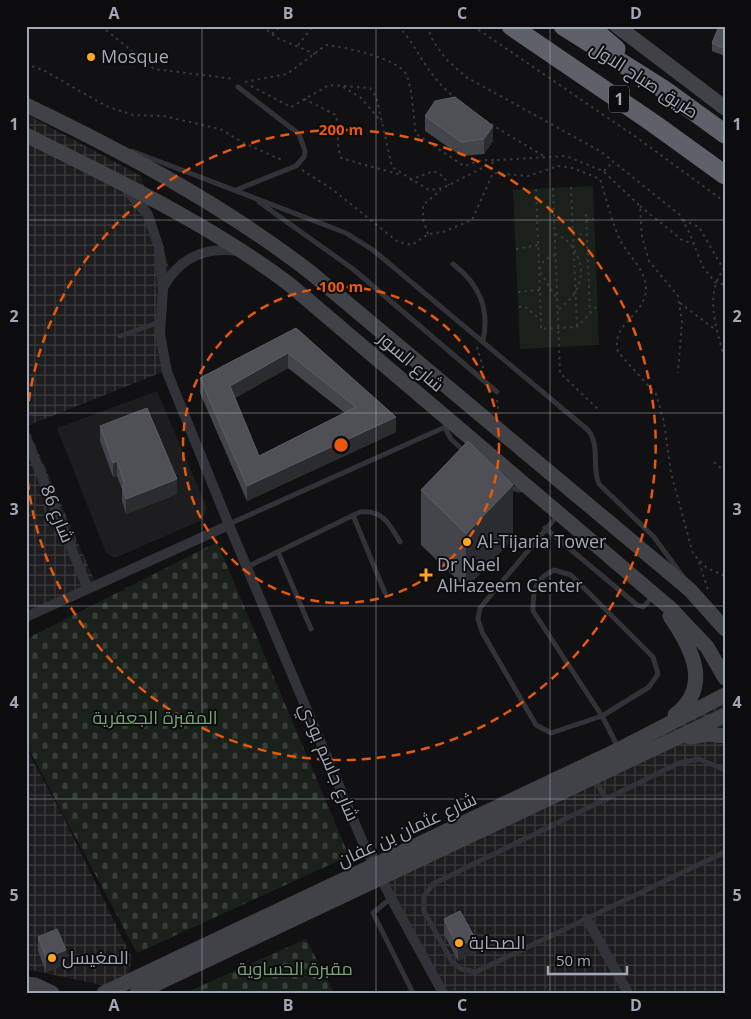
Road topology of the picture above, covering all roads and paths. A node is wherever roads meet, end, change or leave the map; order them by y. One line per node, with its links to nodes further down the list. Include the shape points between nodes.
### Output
1 (101, 26): 17 (path, via 154,69)
2 (262, 26): 13 (path)
3 (281, 26): 13 (path)
4 (308, 26): 12 (path)
5 (398, 26): 28 (path, via 436,79 457,98)
6 (427, 26): 30 (path, via 446,59 466,77 600,151)
7 (473, 26): 44 (path)
8 (511, 26): 34 (highway, طريق صباح الاول / 1)
9 (563, 26): 20 (highway, طريق صباح الاول / 1)
10 (589, 26): 20 (highway)
11 (617, 26): 23 (main road)
12 (312, 27): 14 (path)
13 (272, 34): 14 (path)
14 (298, 46): 15 (path)
15 (315, 54): 21 (path, via 287,74 243,82 291,107); 29 (path, via 326,45 351,48 401,67 407,76 416,134 464,166 482,160)
16 (26, 64): 31 (path, via 45,71 106,106 133,115 164,116 220,128 244,143)
17 (237, 80)
18 (342, 86): 21 (path, via 329,85); 24 (path, via 360,97); 24 (path, via 370,88 376,96)
19 (238, 87): 31 (lane, via 303,139 304,157)
20 (663, 89): 25 (highway, طريق صباح الاول / 1)
21 (304, 99): 33 (path, via 336,115 339,130 337,148 341,158)
22 (26, 105): 27 (main road, شارع السور)
23 (725, 108)
24 (382, 122): 33 (path, via 392,166)
25 (725, 134)
26 (26, 135): 35 (main road, شارع السور)
27 (94, 138): 42 (lane); 104 (main road, شارع السور, via 184,187 276,246)
28 (545, 157): 29 (path); 32 (path, via 566,156)
29 (498, 160): 37 (path)
30 (613, 162): 32 (path); 49 (path)
31 (296, 166): 42 (lane); 50 (path, via 332,189 398,242 412,245)
32 (603, 171): 45 (path)
33 (403, 175): 36 (path)
34 (725, 175)
35 (116, 180): 58 (main road, شارع السور); 65 (street, شارع جاسم بودي, via 139,202 152,224 160,254)
36 (410, 180): 37 (path, via 433,171 443,176); 38 (path, via 429,190)
37 (449, 185): 38 (path)
38 (443, 188): 50 (path, via 423,205)
39 (553, 188): 51 (path)
40 (571, 188): 53 (path)
41 (536, 189): 54 (path)
42 (236, 190): 43 (lane)
43 (256, 199): 81 (lane, via 353,237 374,250); 84 (lane, via 353,269)
44 (725, 202)
45 (640, 206): 55 (path, via 682,240); 70 (path, via 642,237 649,261 678,296)
46 (586, 214): 48 (path)
47 (594, 219): 48 (path)
48 (586, 220): 52 (path)
49 (683, 220): 55 (path); 62 (path, via 699,227)
50 (428, 234): 100 (path, via 443,232 472,220 493,173 528,176 558,166 574,168 600,179 620,239 641,272 646,287 640,310 620,329 617,346 622,357 656,394 689,545)
51 (555, 234): 57 (path, via 566,239); 59 (path)
52 (587, 234): 53 (path); 74 (path)
53 (573, 235): 57 (path)
54 (538, 244): 56 (path); 61 (path)
55 (694, 244): 63 (path, via 703,267)
56 (516, 249)
57 (573, 249): 68 (path); 68 (path, via 579,256 582,272)
58 (244, 252): 65 (street, شارع جاسم بودي, via 222,250 198,254 178,267); 87 (main road, شارع السور, via 331,318)
59 (556, 255): 61 (path, via 544,260); 69 (path)
60 (453, 264): 81 (lane, via 479,292 486,316)
61 (539, 270): 66 (path); 69 (path)
62 (725, 270): 63 (path)
63 (715, 282): 64 (path); 79 (path)
64 (725, 285)
65 (163, 289): 76 (street, شارع جاسم بودي)
66 (540, 290): 67 (path); 75 (path)
67 (518, 292)
68 (575, 294): 73 (path); 77 (path)
69 (558, 299): 73 (path)
70 (679, 302): 79 (path); 83 (path, via 682,322)
71 (598, 305): 74 (path)
72 (518, 307): 75 (path, via 524,306)
73 (558, 310): 78 (path)
74 (590, 313): 77 (path)
75 (541, 320): 78 (path, via 541,329)
76 (160, 322): 80 (lane); 96 (street, شارع جاسم بودي, via 167,372)
77 (576, 327): 78 (path)
78 (559, 328): 86 (path, via 560,373)
79 (716, 330): 82 (path)
80 (120, 336)
81 (482, 340): 84 (path, via 476,349 484,367); 104 (lane, via 588,430 596,447 599,484 663,546)
82 (725, 360)
83 (678, 373)
84 (486, 383): 85 (lane)
85 (496, 392)
86 (600, 410)
87 (449, 426): 89 (lane, via 451,439); 93 (main road, شارع السور); 96 (lane)
88 (27, 444): 103 (street, شارع 86)
89 (468, 455)
90 (714, 462): 91 (path)
91 (725, 472)
92 (503, 484): 93 (lane, via 518,490)
93 (530, 488): 94 (main road, شارع السور)
94 (559, 514): 97 (lane); 106 (main road, شارع السور)
95 (353, 515): 98 (lane, via 367,511 378,513 387,520); 99 (lane); 105 (lane)
96 (229, 525): 101 (street, شارع جاسم بودي); 103 (street)
97 (545, 528): 106 (lane, via 637,606 643,607); 114 (lane, via 480,608 478,619 482,632 536,724 551,733)
98 (400, 542)
99 (278, 552): 101 (lane); 109 (lane)
100 (699, 562): 102 (path); 107 (path, via 710,592)
101 (247, 567): 123 (street, شارع جاسم بودي)
102 (725, 576)
103 (88, 589): 108 (street)
104 (690, 590): 107 (main road, شارع السور)
105 (385, 593)
106 (653, 593): 111 (main road, شارع السور, via 697,634); 115 (main road, via 690,648 696,679 686,705)
107 (704, 604): 110 (main road, شارع السور)
108 (26, 617)
109 (311, 629)
110 (725, 630)
111 (725, 678)
112 (725, 695): 115 (main road, شارع عثمان بن عفان)
113 (725, 715): 117 (main road, شارع عثمان بن عفان)
114 (602, 716): 114 (lane, via 533,611 533,592 542,576 554,570 571,575 653,657 658,674 650,688); 118 (lane)
115 (650, 733): 118 (main road, شارع عثمان بن عفان)
116 (725, 736): 117 (main road, via 696,735)
117 (651, 749): 120 (main road, شارع عثمان بن عفان)
118 (620, 750): 123 (main road, شارع عثمان بن عفان)
119 (725, 770): 121 (lane, via 713,763 693,759)
120 (594, 776): 121 (lane); 123 (main road, شارع عثمان بن عفان)
121 (606, 800): 125 (lane, via 433,884 423,899 424,911 449,959 470,972 480,971)
122 (725, 852): 125 (lane)
123 (378, 872): 124 (street, شارع جاسم بودي); 126 (main road, شارع عثمان بن عفان); 127 (main road, شارع عثمان بن عفان)
124 (391, 898): 128 (lane, via 373,913); 129 (street, شارع جاسم بودي)
125 (587, 918): 130 (street)
126 (104, 993)
127 (137, 993)
128 (413, 993)
129 (443, 993)
130 (628, 993)

